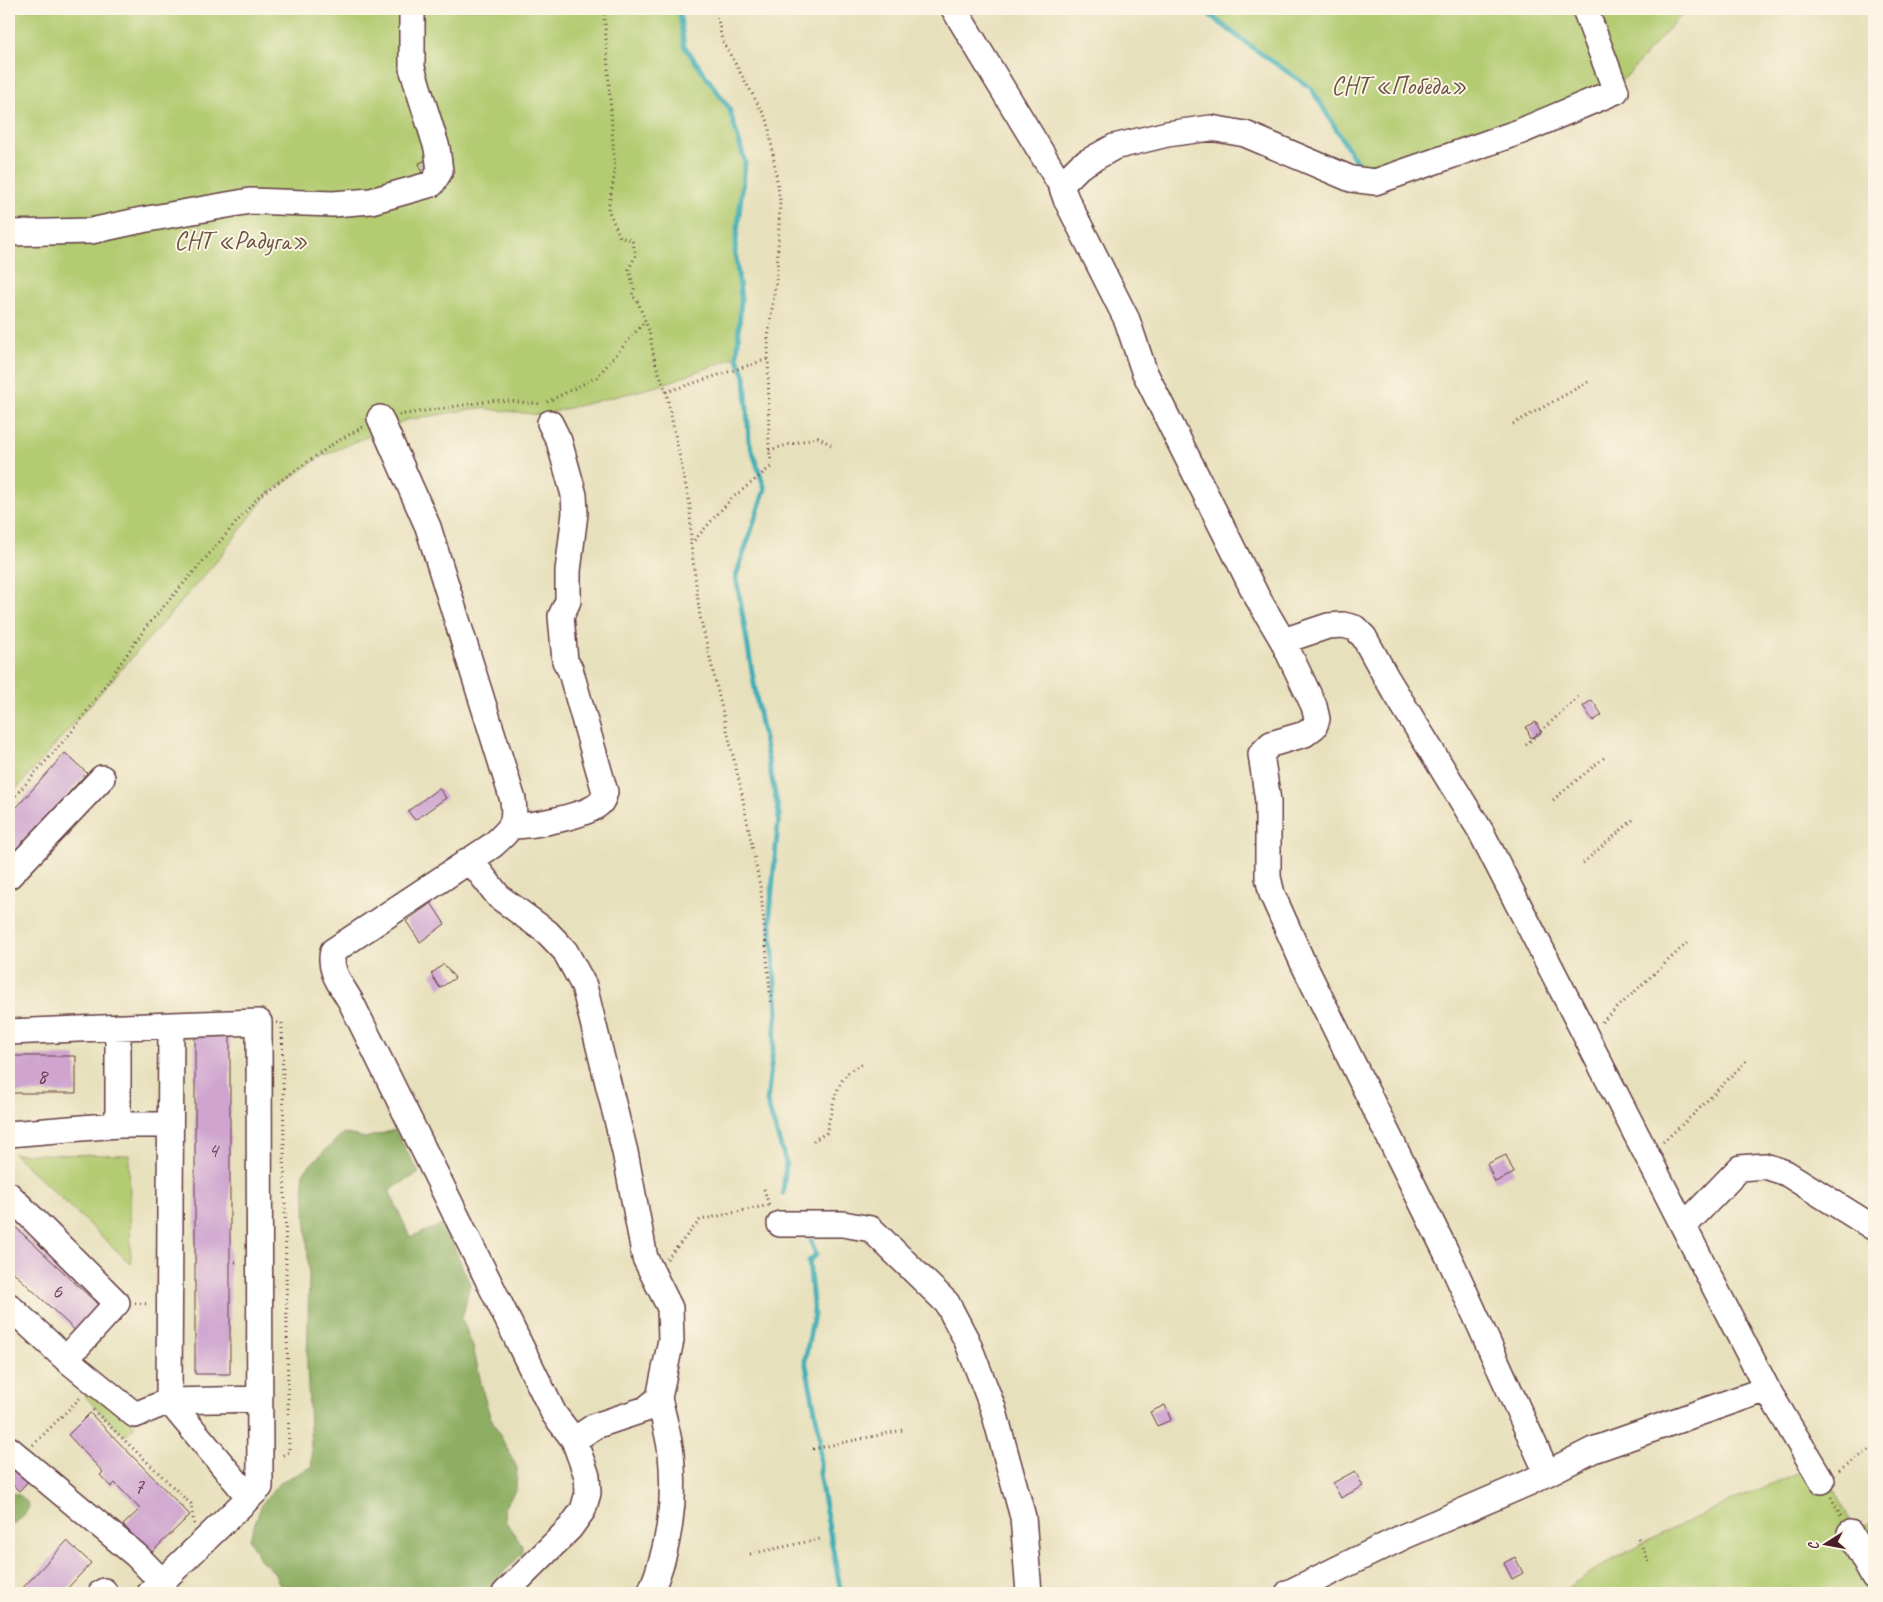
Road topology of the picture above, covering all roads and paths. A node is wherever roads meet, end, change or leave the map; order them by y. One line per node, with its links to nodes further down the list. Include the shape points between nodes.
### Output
1 (412, 9): 7 (lane, via 412,68 437,148 440,171 432,184 371,201 333,204 250,201 90,232)
2 (604, 9): 8 (path, via 615,172 608,209 620,237 632,240 636,254 629,269 634,289 632,295)
3 (716, 9): 9 (path, via 722,40 768,122 780,200 777,273)
4 (954, 9): 6 (lane)
5 (1585, 9): 6 (lane, via 1616,91 1519,132 1375,182 1350,179 1246,134 1211,128 1167,134 1114,147 1080,166)
6 (1061, 185): 18 (lane, via 1126,320 1144,371 1257,597)
7 (9, 233)
8 (645, 321): 11 (path); 12 (path, via 597,377 544,404 496,400)
9 (768, 359): 11 (path); 16 (path)
10 (1588, 382): 14 (path)
11 (666, 392): 17 (path, via 690,505)
12 (380, 418): 24 (path, via 336,442 260,495 146,627 75,728); 26 (lane, via 428,527 513,800)
13 (550, 423): 26 (lane, via 574,495 568,600 561,616 565,661 605,792 596,807 552,821)
14 (1513, 424)
15 (831, 445): 16 (path, via 818,437)
16 (769, 450): 17 (path, via 772,466 732,499)
17 (691, 545): 31 (path, via 700,616 761,891)
18 (1283, 641): 36 (lane, via 1328,626 1343,625 1354,628 1364,637 1480,830); 65 (lane, via 1317,719 1314,727 1305,734 1271,744 1261,754 1268,801 1268,877 1272,894 1454,1266)
19 (1578, 698): 20 (path)
20 (1526, 744)
21 (1606, 756): 23 (path)
22 (102, 778): 29 (lane)
23 (1553, 800)
24 (9, 803)
25 (1634, 819): 28 (path)
26 (513, 826): 27 (lane, via 493,845)
27 (467, 861): 49 (lane, via 500,897 547,932 565,950 584,986 625,1152 645,1258); 60 (lane, via 333,952 333,972 356,1011 554,1414)
28 (1584, 863)
29 (9, 876)
30 (1687, 943): 36 (path)
31 (771, 1003)
32 (259, 1022): 33 (lane); 56 (lane); 64 (path, via 282,1023 288,1452)
33 (171, 1025): 34 (lane); 40 (lane)
34 (118, 1027): 35 (lane); 39 (lane)
35 (9, 1032)
36 (1586, 1036): 43 (lane)
37 (1746, 1061): 43 (path, via 1695,1113)
38 (862, 1065): 42 (path, via 851,1068 840,1082 826,1133)
39 (118, 1125): 40 (lane); 41 (lane)
40 (170, 1125): 51 (lane)
41 (9, 1134)
42 (813, 1141)
43 (1647, 1155): 47 (lane)
44 (764, 1189): 49 (path, via 769,1205 700,1220)
45 (9, 1195): 50 (lane)
46 (780, 1224): 78 (lane, via 842,1224 871,1229 947,1303 967,1341 993,1408 1023,1517)
47 (1684, 1226): 48 (lane, via 1740,1168 1765,1166 1786,1173); 54 (lane)
48 (1874, 1228)
49 (653, 1276): 57 (lane, via 670,1308 671,1340)
50 (117, 1303): 51 (path); 53 (lane)
51 (168, 1304): 58 (lane)
52 (9, 1306): 53 (lane)
53 (66, 1359): 55 (lane)
54 (1767, 1388): 65 (lane, via 1593,1450); 66 (lane)
55 (88, 1390): 58 (lane, via 135,1415); 63 (path); 71 (path, via 191,1504)
56 (260, 1398): 58 (lane); 64 (lane)
57 (659, 1398): 60 (lane, via 646,1409 595,1426); 77 (lane, via 671,1454 672,1510 662,1567)
58 (169, 1401): 67 (lane)
59 (903, 1430): 62 (path)
60 (574, 1440): 76 (lane, via 587,1476 588,1493 583,1510 570,1528)
61 (1874, 1447): 66 (path)
62 (812, 1449)
63 (14, 1454): 75 (lane, via 137,1556)
64 (260, 1469): 67 (lane, via 260,1487)
65 (1547, 1474): 79 (lane, via 1405,1536)
66 (1822, 1482): 68 (path)
67 (249, 1497): 71 (lane)
68 (1850, 1533): 74 (lane)
69 (820, 1538): 72 (path)
70 (1638, 1538): 73 (path)
71 (197, 1548): 75 (lane)
72 (750, 1554)
73 (1650, 1564)
74 (1874, 1577)
75 (156, 1587)
76 (505, 1593)
77 (650, 1593)
78 (1029, 1593)
79 (1288, 1593)

